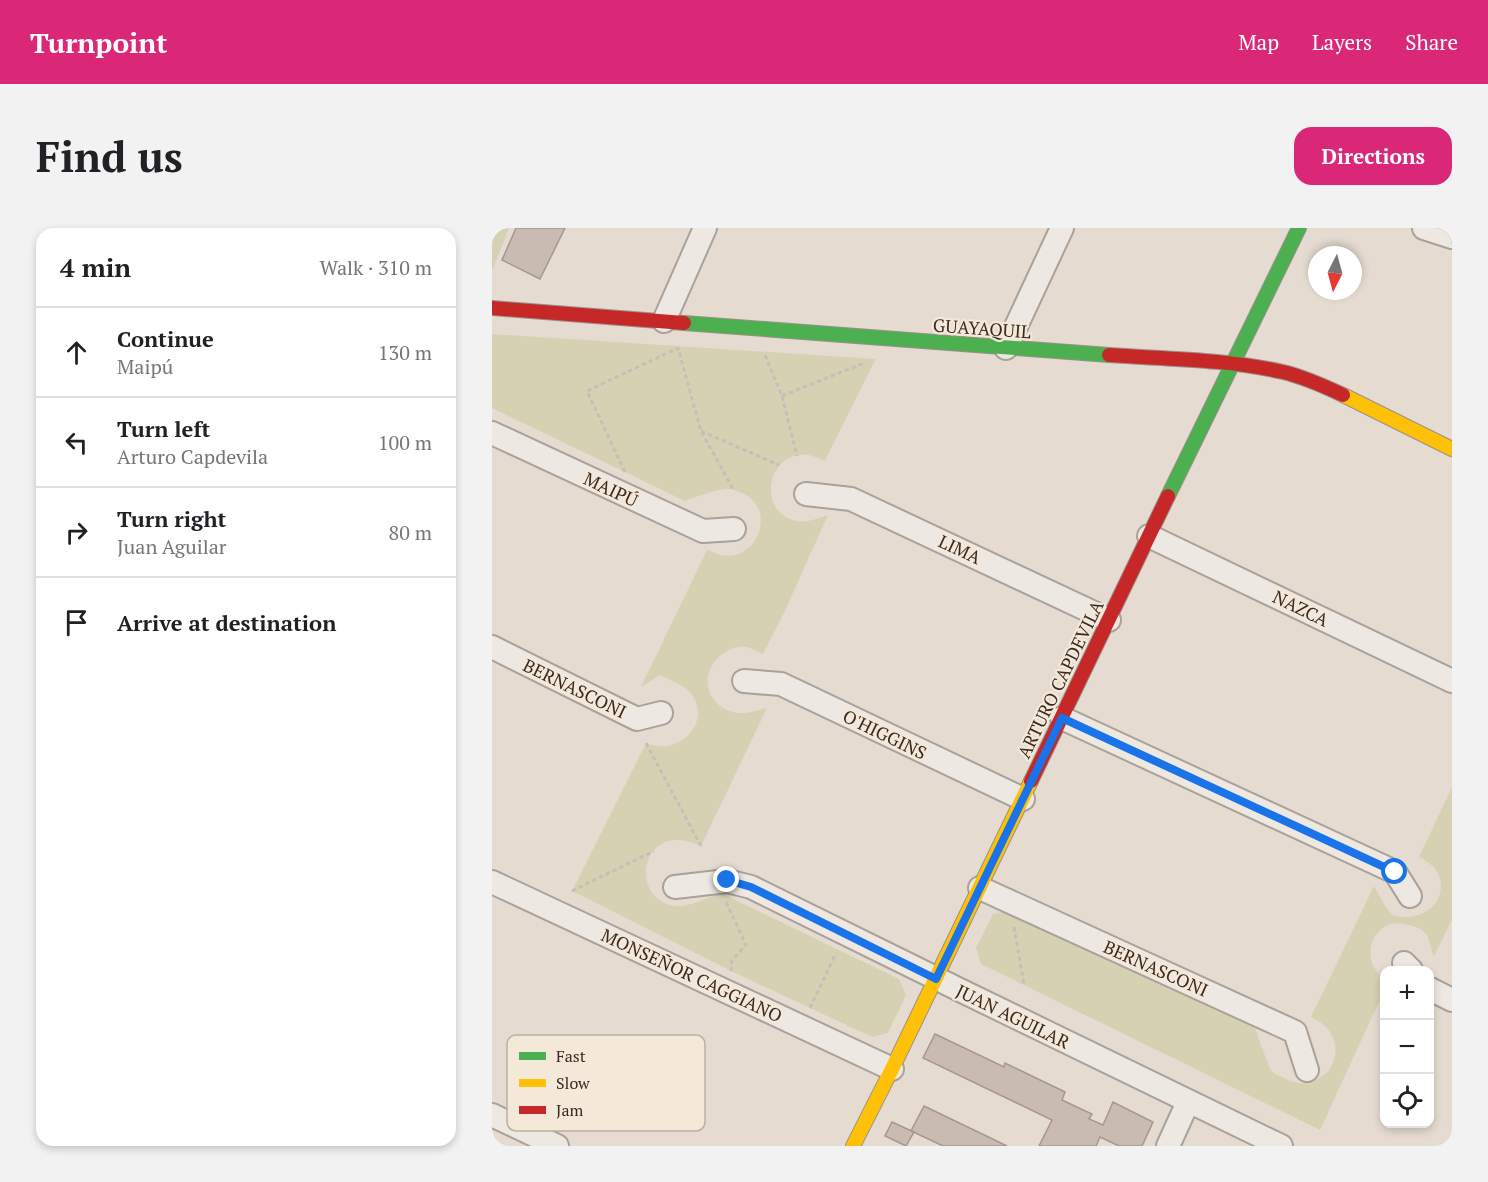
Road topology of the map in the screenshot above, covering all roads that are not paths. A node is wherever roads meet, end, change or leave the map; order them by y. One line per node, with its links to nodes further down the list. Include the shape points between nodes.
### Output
1 (705, 228): 7 (street)
2 (1062, 228): 8 (street)
3 (1299, 228): 9 (street, ARTURO CAPDEVILA)
4 (1424, 228): 5 (street)
5 (1452, 237)
6 (492, 308): 7 (street, GUAYAQUIL)
7 (664, 321): 8 (street, GUAYAQUIL)
8 (1006, 348): 9 (street, GUAYAQUIL)
9 (1232, 363): 11 (street, GUAYAQUIL, via 1284,372 1318,383); 14 (street, ARTURO CAPDEVILA)
10 (492, 433): 13 (street, MAIPÚ, via 703,531)
11 (1452, 449)
12 (806, 494): 15 (street, LIMA, via 851,499)
13 (734, 529)
14 (1149, 536): 15 (street, ARTURO CAPDEVILA); 18 (street, NAZCA)
15 (1109, 620): 20 (street, ARTURO CAPDEVILA)
16 (492, 647): 19 (street, BERNASCONI, via 637,719)
17 (744, 681): 21 (street, O'HIGGINS, via 781,684)
18 (1452, 681)
19 (661, 713)
20 (1062, 718): 21 (street, ARTURO CAPDEVILA); 25 (street, via 1395,872)
21 (1023, 799): 24 (street, ARTURO CAPDEVILA)
22 (492, 882): 29 (street, MONSEÑOR CAGGIANO)
23 (675, 887): 26 (street, JUAN AGUILAR, via 727,880 751,887)
24 (980, 888): 26 (street, ARTURO CAPDEVILA); 30 (street, BERNASCONI, via 1296,1032)
25 (1410, 896)
26 (936, 979): 29 (street, ARTURO CAPDEVILA); 31 (street, JUAN AGUILAR)
27 (1434, 991): 28 (street)
28 (1452, 1000)
29 (892, 1069): 36 (street, ARTURO CAPDEVILA)
30 (1307, 1070)
31 (1188, 1102): 37 (street); 38 (street, JUAN AGUILAR)
32 (492, 1115): 33 (street)
33 (507, 1122)
34 (526, 1131): 35 (street)
35 (557, 1146)
36 (854, 1146)
37 (1168, 1146)
38 (1281, 1146)

